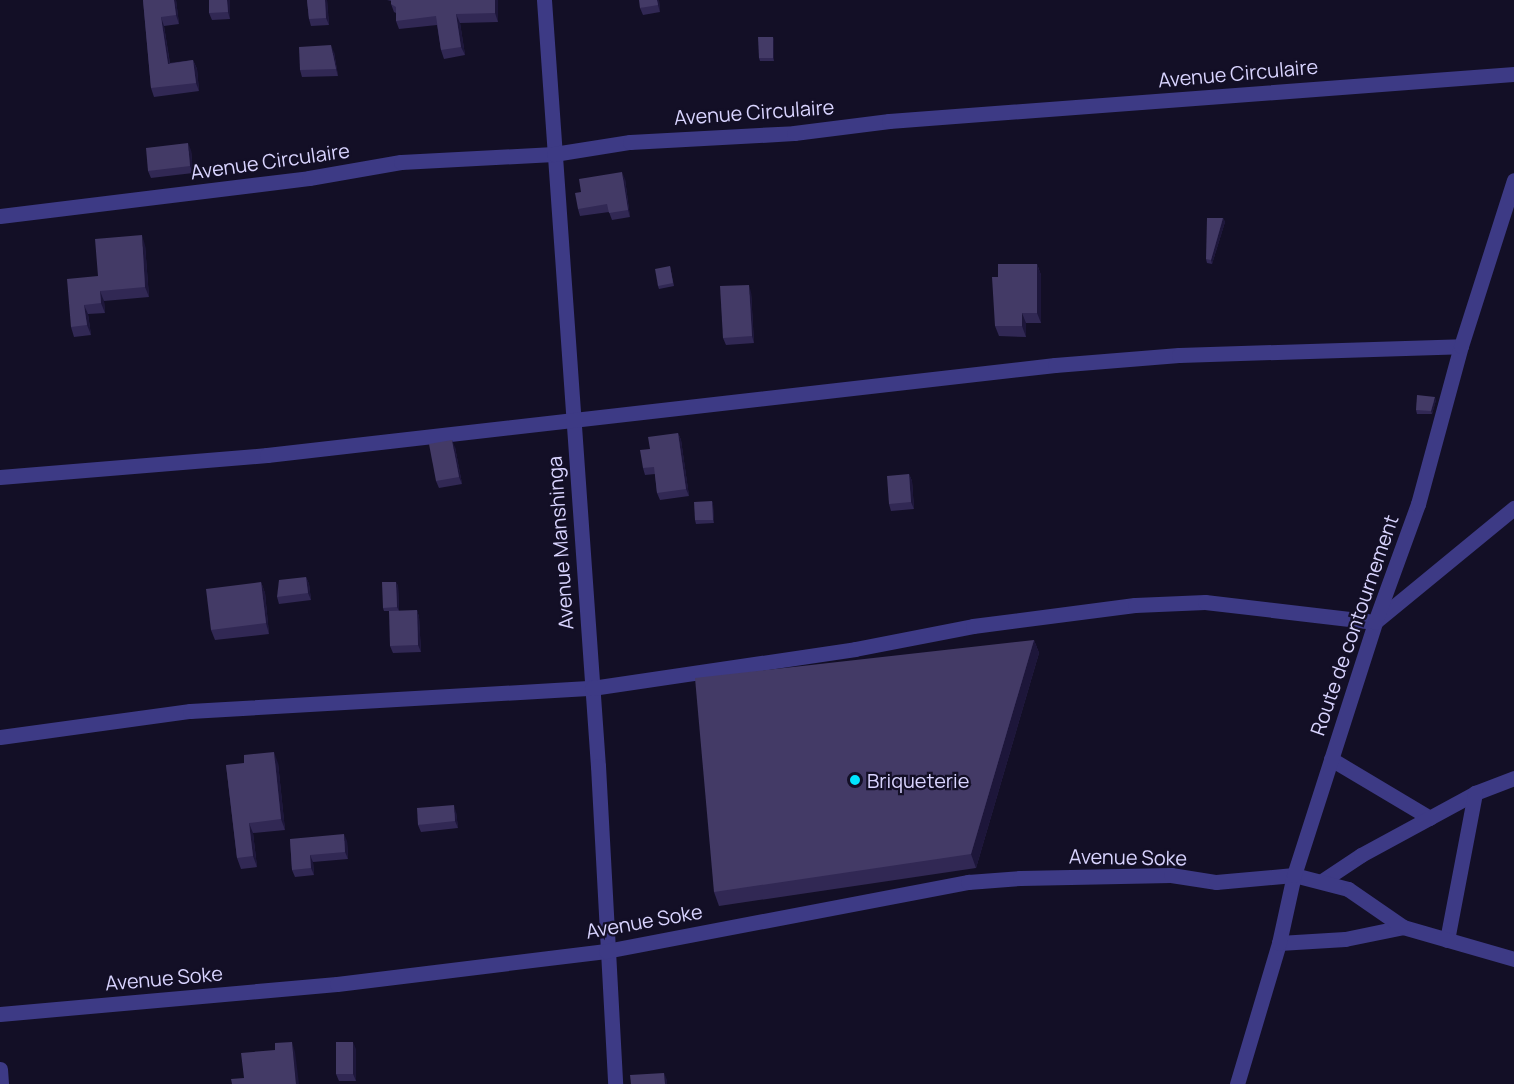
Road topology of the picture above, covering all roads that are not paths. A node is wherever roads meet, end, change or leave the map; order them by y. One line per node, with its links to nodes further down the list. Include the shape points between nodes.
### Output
1 (544, 0): 3 (street, Avenue Manshinga)
2 (1514, 74): 3 (street, Avenue Circulaire, via 889,121 794,133 630,142)
3 (554, 154): 5 (street, Avenue Circulaire, via 401,162 309,178); 7 (street, Avenue Manshinga)
4 (1514, 180): 6 (street, Route de contournement)
5 (0, 216)
6 (1461, 346): 7 (street, via 1179,355 1055,365); 10 (street, Route de contournement, via 1418,504)
7 (573, 421): 8 (street, via 267,455); 11 (street, Avenue Manshinga)
8 (0, 477)
9 (1514, 508): 10 (street)
10 (1375, 622): 11 (street, via 1205,602 1135,606 961,628 855,649); 13 (street, Route de contournement)
11 (592, 688): 12 (street, via 190,711); 22 (street, Avenue Manshinga)
12 (0, 737)
13 (1331, 759): 16 (street); 17 (street, Route de contournement)
14 (1514, 778): 15 (street)
15 (1475, 793): 16 (street); 20 (street)
16 (1430, 818): 18 (street)
17 (1294, 875): 18 (street, Avenue Soke); 21 (street, Route de contournement); 22 (street, Avenue Soke, via 1216,882 1129,874 968,882)
18 (1322, 881): 19 (street, Avenue Soke, via 1348,889)
19 (1403, 927): 20 (street); 21 (street, via 1345,939)
20 (1447, 940): 23 (street)
21 (1279, 943): 28 (street, Route de contournement)
22 (606, 951): 24 (street, Avenue Soke, via 338,984); 27 (street, Avenue Manshinga)
23 (1514, 959)
24 (0, 1014)
25 (0, 1069): 26 (street)
26 (1, 1084)
27 (615, 1084)
28 (1237, 1084)

